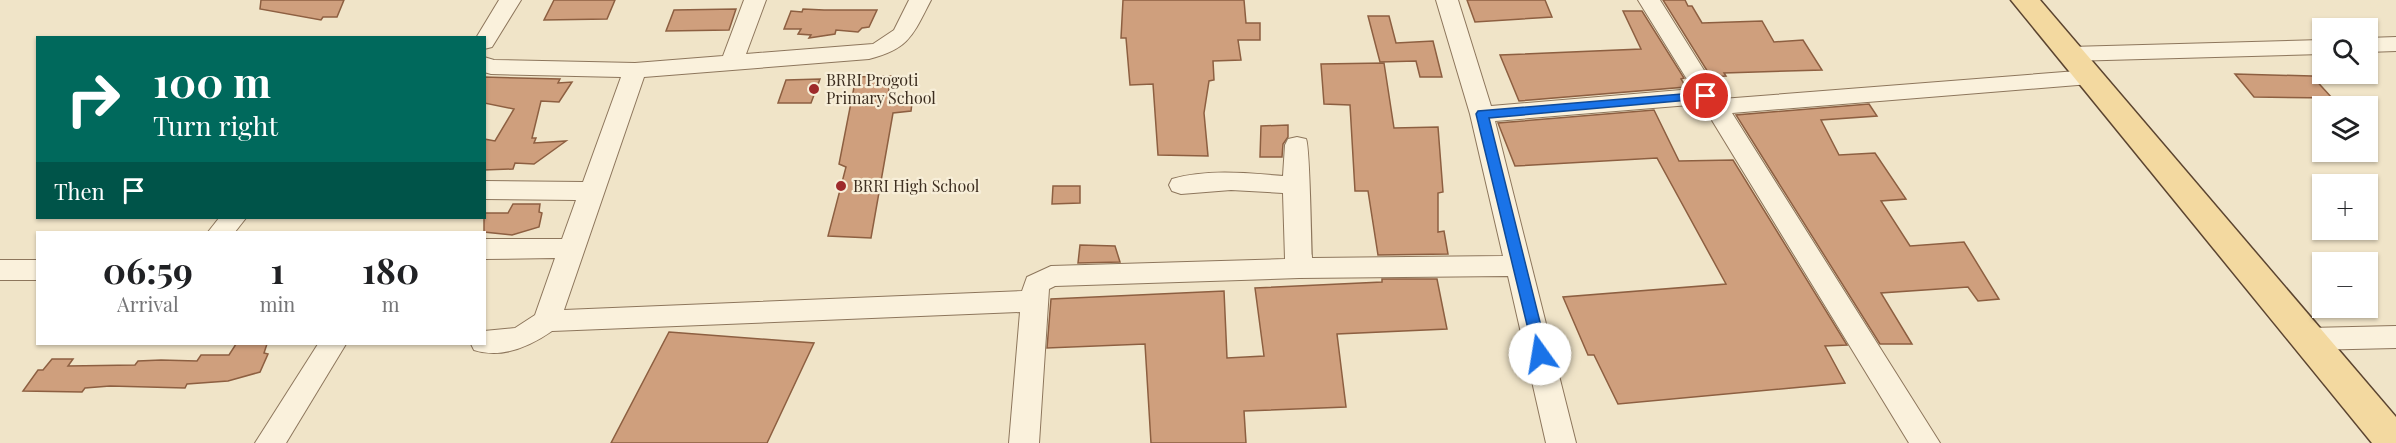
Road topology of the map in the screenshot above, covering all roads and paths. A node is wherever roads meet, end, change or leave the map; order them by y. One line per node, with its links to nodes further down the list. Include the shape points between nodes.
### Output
1 (510, 0): 7 (street)
2 (755, 0): 11 (street)
3 (920, 0): 11 (street, via 899,39 888,48)
4 (1447, 0): 16 (street)
5 (1649, 0): 15 (street)
6 (2025, 0): 13 (main road)
7 (486, 39)
8 (2396, 44): 9 (street)
9 (2378, 45)
10 (2312, 48): 13 (street)
11 (732, 61): 14 (street)
12 (486, 65): 14 (street)
13 (2080, 66): 15 (street); 33 (main road)
14 (635, 70): 21 (street)
15 (1710, 101): 16 (street); 39 (street)
16 (1482, 114): 26 (street)
17 (1297, 145): 19 (street)
18 (1181, 184): 19 (street, via 1231,181)
19 (1295, 185): 27 (street)
20 (486, 190): 21 (street)
21 (592, 191): 24 (street)
22 (232, 219): 23 (street)
23 (221, 231)
24 (572, 248): 25 (street); 31 (street)
25 (486, 249)
26 (1519, 266): 27 (street); 38 (street)
27 (1299, 268): 30 (street, via 1051,276 1036,284)
28 (0, 270): 29 (street)
29 (36, 270)
30 (1034, 301): 31 (street); 37 (street)
31 (546, 321): 34 (street, via 521,338)
32 (2396, 337): 33 (street)
33 (2309, 339): 40 (main road)
34 (486, 342)
35 (331, 345): 36 (street)
36 (270, 443)
37 (1024, 443)
38 (1562, 443)
39 (1925, 443)
40 (2395, 443)

